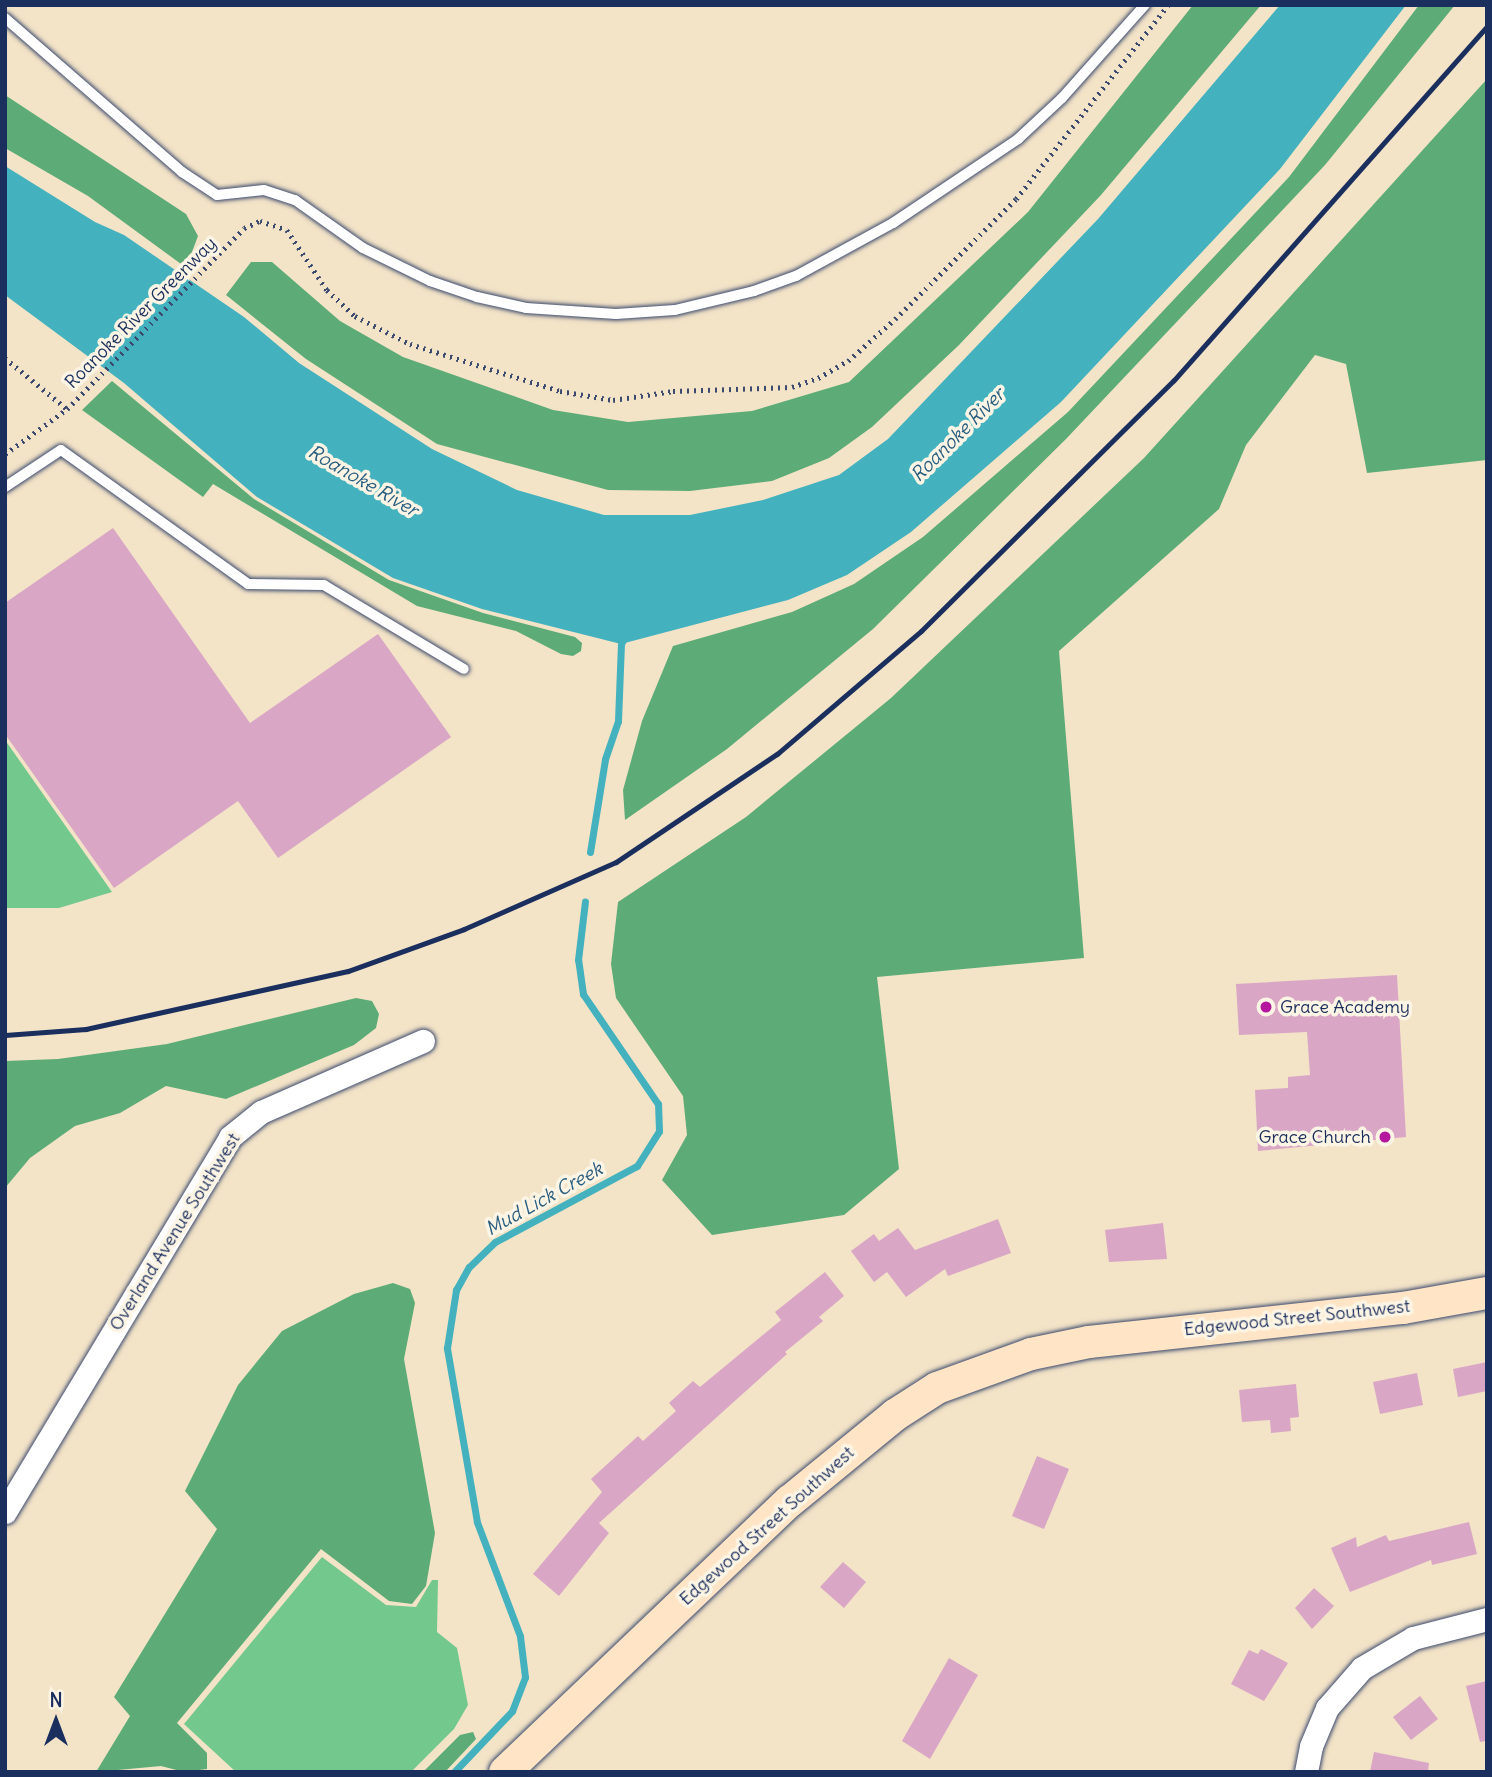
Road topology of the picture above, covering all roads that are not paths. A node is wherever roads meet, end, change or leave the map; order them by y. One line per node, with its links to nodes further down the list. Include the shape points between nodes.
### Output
1 (1144, 5): 2 (lane, via 1062,98 1018,139 893,223 796,276 754,291 675,310 616,314 526,308 477,297 430,281 363,248 295,200 264,190 217,195 182,172)
2 (5, 18)
3 (5, 487): 4 (lane, via 61,450 248,583 324,585)
4 (464, 669)
5 (423, 1041): 7 (street, Overland Avenue Southwest, via 261,1112 230,1137)
6 (1487, 1293): 9 (street, Edgewood Street Southwest, via 1403,1308 1089,1342 1031,1354 937,1388 895,1415 809,1484)
7 (5, 1512)
8 (1487, 1619): 10 (street, via 1413,1638 1362,1668 1328,1708 1311,1746)
9 (505, 1772)
10 (1306, 1772)

